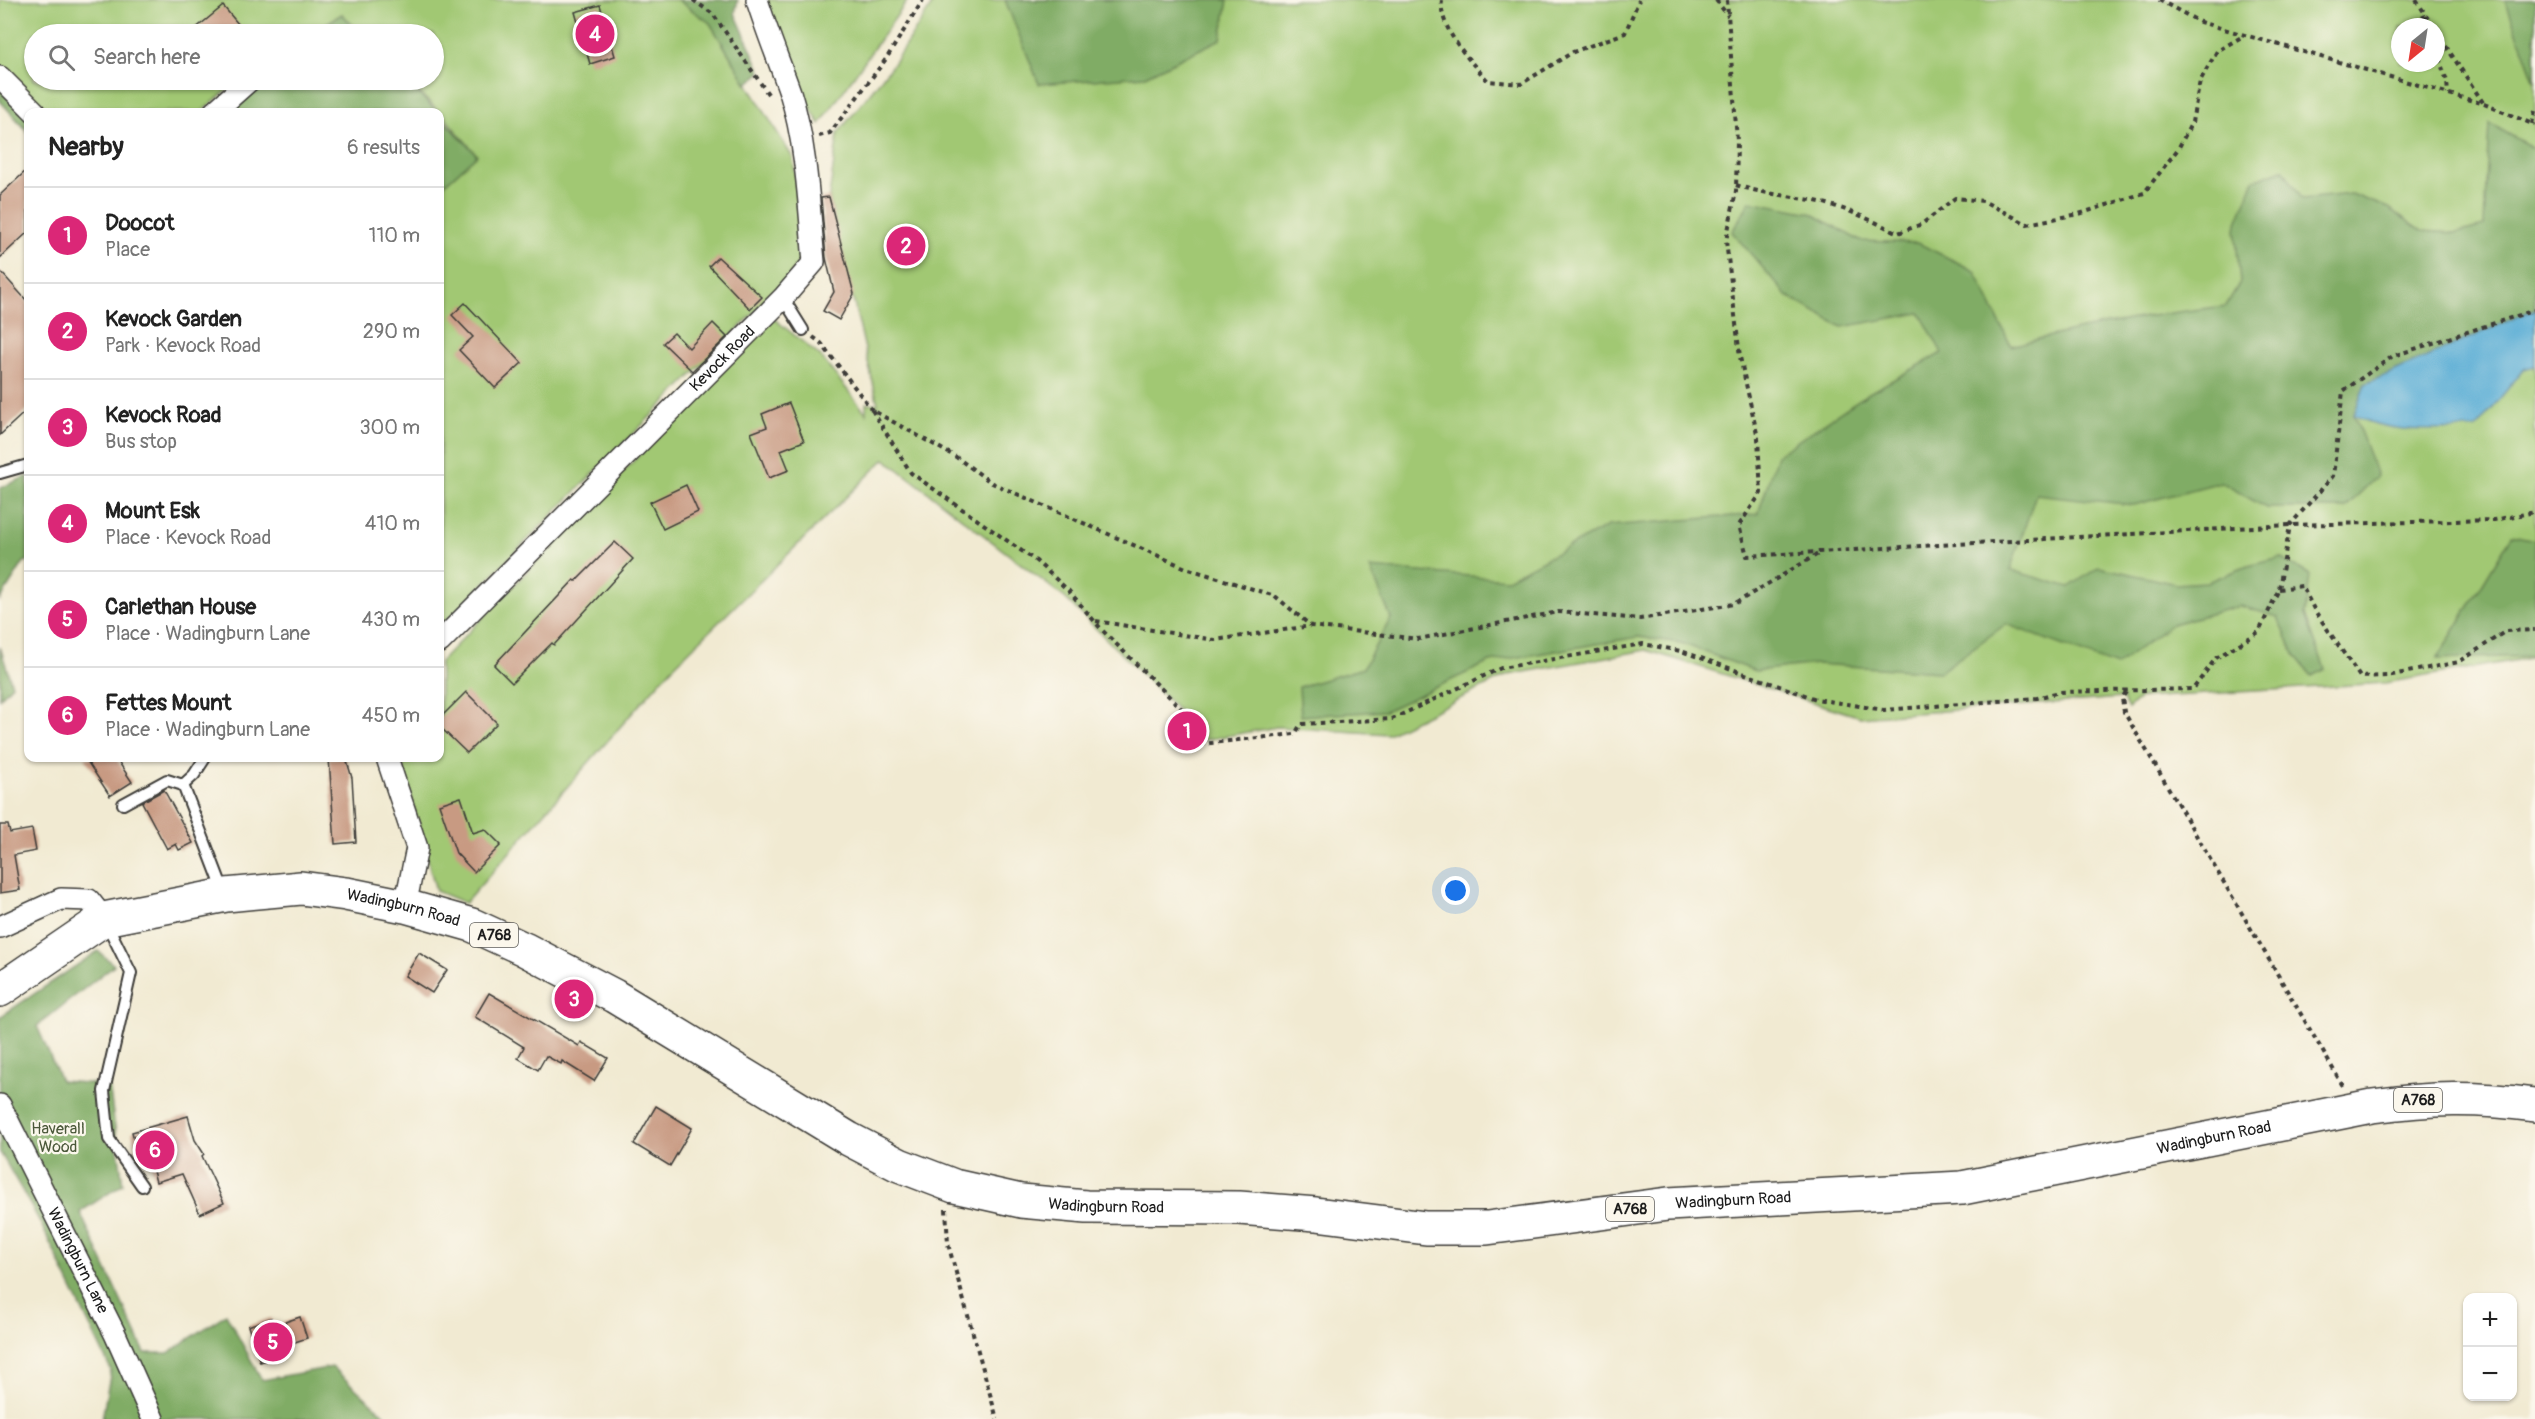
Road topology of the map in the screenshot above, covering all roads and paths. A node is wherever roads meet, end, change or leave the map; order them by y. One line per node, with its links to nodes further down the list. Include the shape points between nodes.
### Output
1 (693, 0): 20 (path, via 713,14)
2 (758, 0): 26 (street, Kevock Road, via 790,93)
3 (922, 0): 26 (path, via 886,59 830,133)
4 (1442, 0): 5 (path, via 1441,8 1459,48 1488,81 1521,84 1573,52 1625,33)
5 (1639, 0)
6 (1716, 0): 11 (path)
7 (1727, 0): 11 (path)
8 (2159, 0): 14 (path, via 2200,22)
9 (2416, 0): 10 (path)
10 (2421, 7): 12 (path); 13 (path)
11 (1728, 17): 27 (path, via 1737,141)
12 (2425, 18)
13 (2428, 18)
14 (2245, 35): 19 (path); 27 (path, via 2217,51 2200,81 2192,122 2178,149 2144,193 2079,214 2027,224 1983,201 1955,198 1922,224 1898,234 1864,216 1815,201 1759,193)
15 (2445, 44): 21 (path)
16 (2444, 72): 19 (path)
17 (0, 77): 22 (street)
18 (239, 90): 23 (street)
19 (2448, 94): 21 (path)
20 (774, 102)
21 (2484, 104): 25 (path)
22 (31, 108)
23 (218, 108)
24 (2535, 111): 25 (path)
25 (2533, 125)
26 (801, 141): 28 (street, Kevock Road, via 814,262)
27 (1736, 185): 36 (path, via 1726,241 1740,357 1758,438 1761,494 1739,525 1747,556)
28 (783, 298): 30 (lane); 41 (street, Kevock Road)
29 (2535, 310): 35 (path, via 2393,356 2343,390 2333,476)
30 (802, 330): 31 (path, via 821,343)
31 (872, 410): 38 (path, via 910,473 1036,561); 39 (path, via 956,457 992,483 1186,567 1275,596)
32 (24, 466): 33 (lane)
33 (0, 472)
34 (2535, 512): 35 (path, via 2494,520)
35 (2290, 525): 36 (path); 37 (path)
36 (1821, 553): 39 (path, via 1734,604 1640,619 1558,612 1418,639)
37 (2279, 589): 40 (path, via 2302,586 2360,677 2387,676 2458,662 2506,631); 42 (path, via 2259,632 2216,658 2193,689)
38 (1094, 621): 39 (path, via 1215,640); 42 (path, via 1201,728 1201,744 1295,734 1300,724 1392,719 1501,668 1643,644 1681,651 1816,699 1884,710 2059,693)
39 (1311, 626)
40 (2535, 630)
41 (444, 638)
42 (2126, 692): 54 (path, via 2122,698 2124,712)
43 (202, 762): 45 (lane)
44 (388, 762): 48 (street, via 417,848)
45 (183, 785): 46 (lane, via 167,780); 47 (lane)
46 (123, 804)
47 (226, 895): 48 (main road, Wadingburn Road / A768, via 301,888); 49 (main road, Wadingburn Road / A768)
48 (405, 906): 56 (main road, Wadingburn Road / A768, via 472,925 524,949 614,996 849,1139 899,1165)
49 (105, 919): 50 (street, via 89,900 61,898); 51 (main road, Wadingburn Road / A768); 55 (lane, via 131,973 104,1091 109,1139)
50 (0, 927)
51 (0, 990)
52 (0, 1105): 57 (street, Wadingburn Lane, via 115,1334)
53 (2535, 1106): 54 (main road, A768, via 2486,1099 2430,1098)
54 (2357, 1109): 56 (main road, Wadingburn Road / A768, via 1962,1188 1668,1204 1487,1228 1426,1228 1239,1208 1086,1207 1021,1201)
55 (142, 1186)
56 (954, 1186): 58 (path, via 945,1214 948,1244)
57 (153, 1419)
58 (997, 1419)

